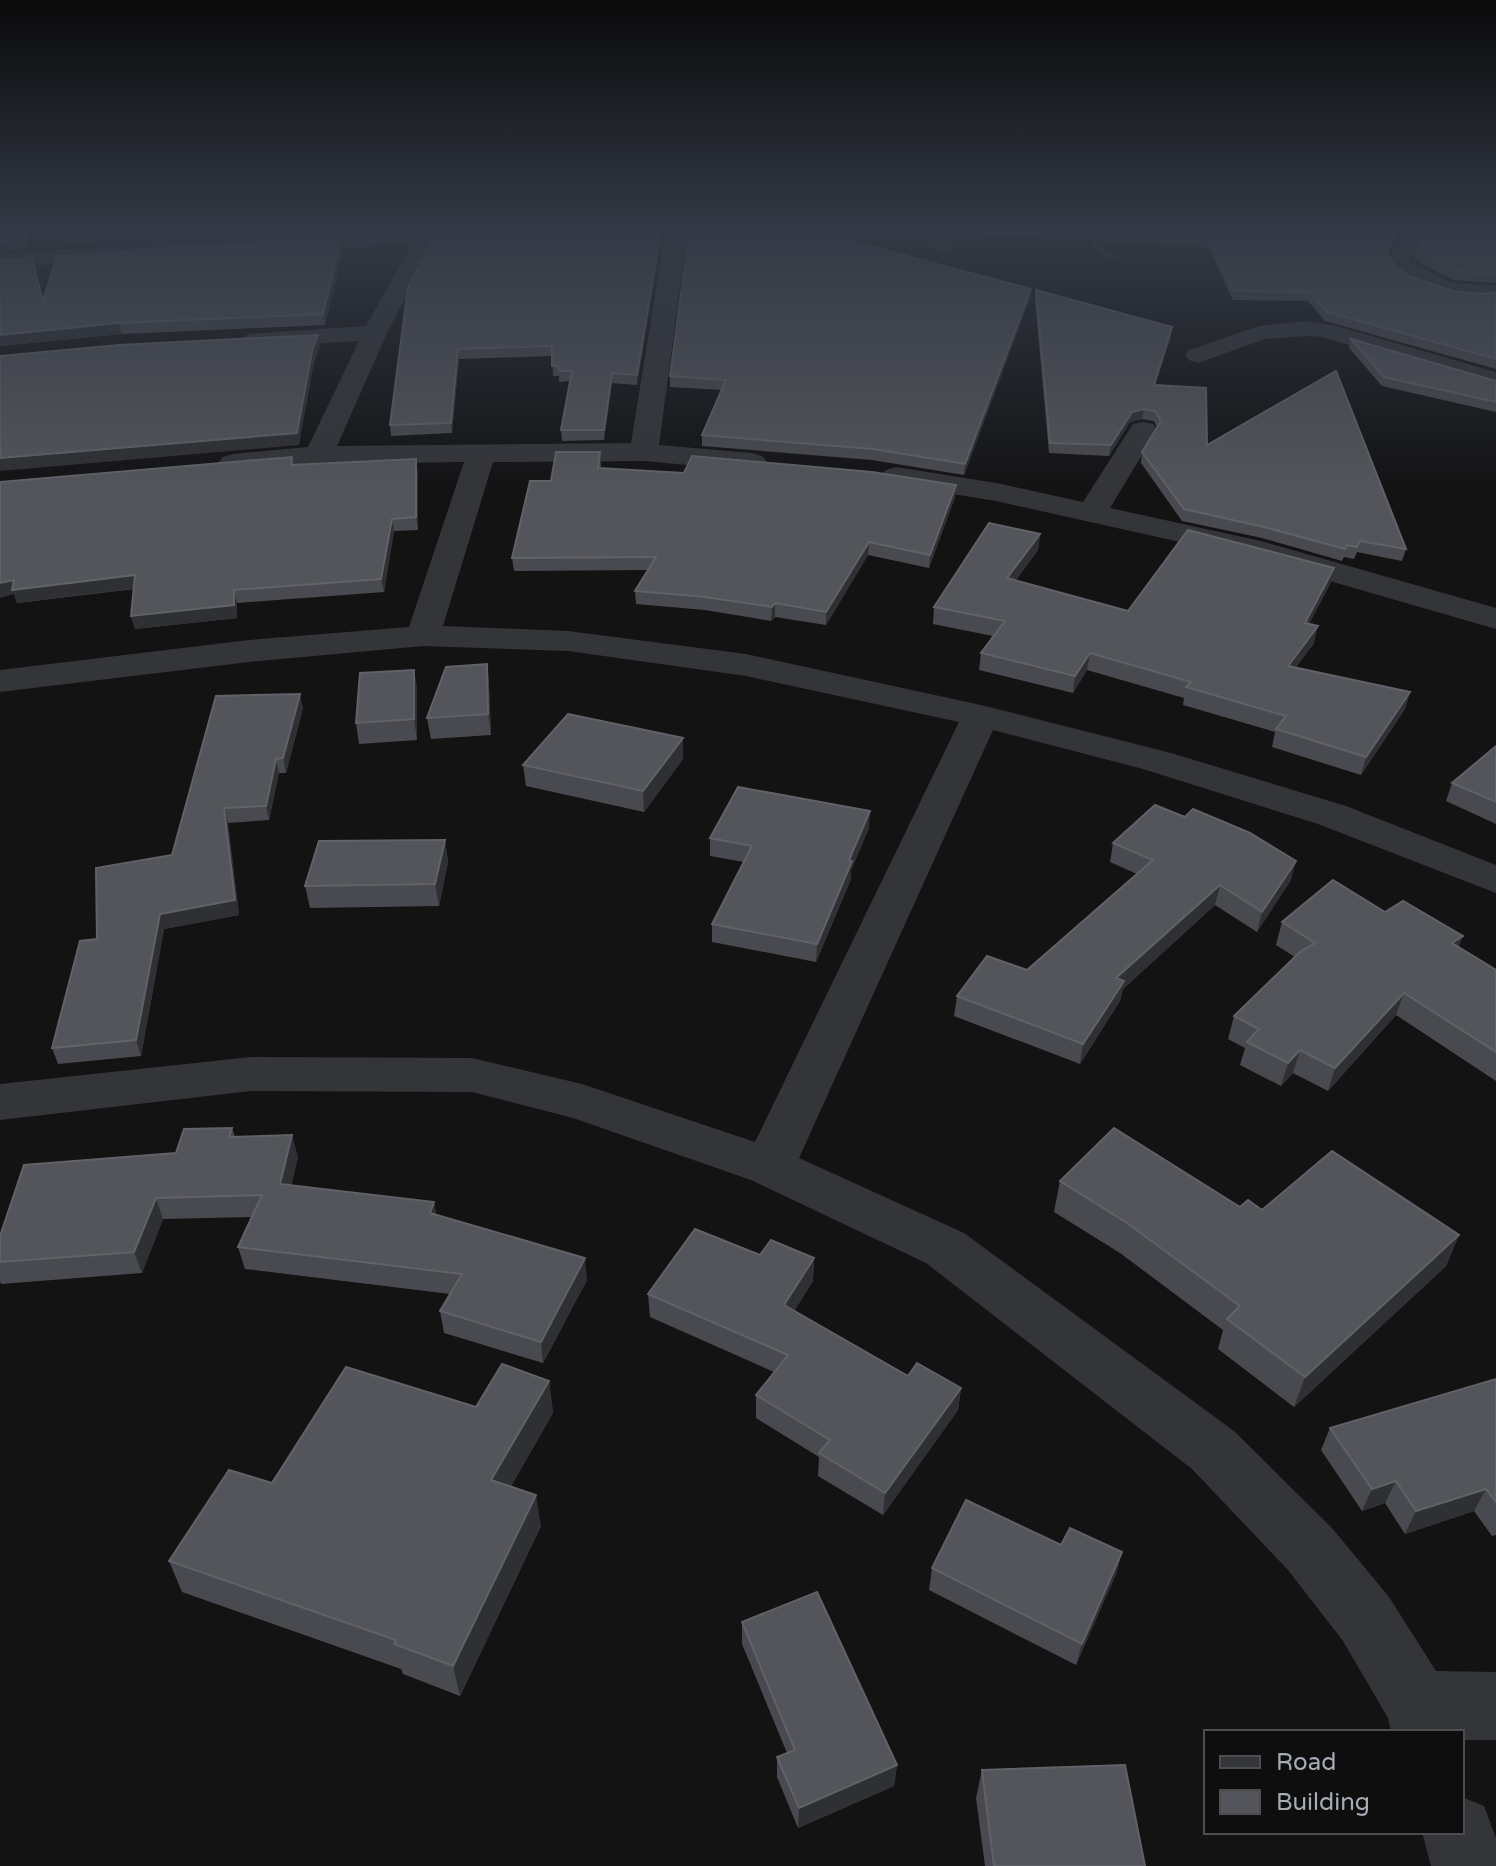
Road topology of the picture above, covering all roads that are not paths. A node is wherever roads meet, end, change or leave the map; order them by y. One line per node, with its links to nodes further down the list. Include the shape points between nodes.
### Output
1 (385, 315): 3 (street)
2 (664, 315): 8 (street)
3 (375, 333): 4 (street); 10 (street)
4 (233, 340)
5 (1198, 355): 6 (street, via 1267,330 1302,326)
6 (1496, 380)
7 (1143, 430): 14 (street)
8 (644, 452): 9 (street); 12 (street)
9 (481, 454): 10 (street); 16 (street)
10 (319, 455): 11 (street)
11 (212, 464)
12 (781, 464)
13 (872, 472): 14 (street)
14 (1093, 511): 15 (street)
15 (1489, 606)
16 (423, 636): 17 (street); 18 (street, via 568,641 746,665)
17 (0, 681)
18 (981, 716): 19 (street, via 1157,761 1332,815); 21 (street)
19 (1496, 880)
20 (0, 1102): 21 (street, via 251,1074 472,1075 582,1102)
21 (769, 1166): 23 (street, via 945,1248 1213,1450 1310,1549 1366,1619)
22 (1496, 1706): 23 (street)
23 (1422, 1718)
24 (1459, 1834): 25 (street)
25 (1468, 1866)

